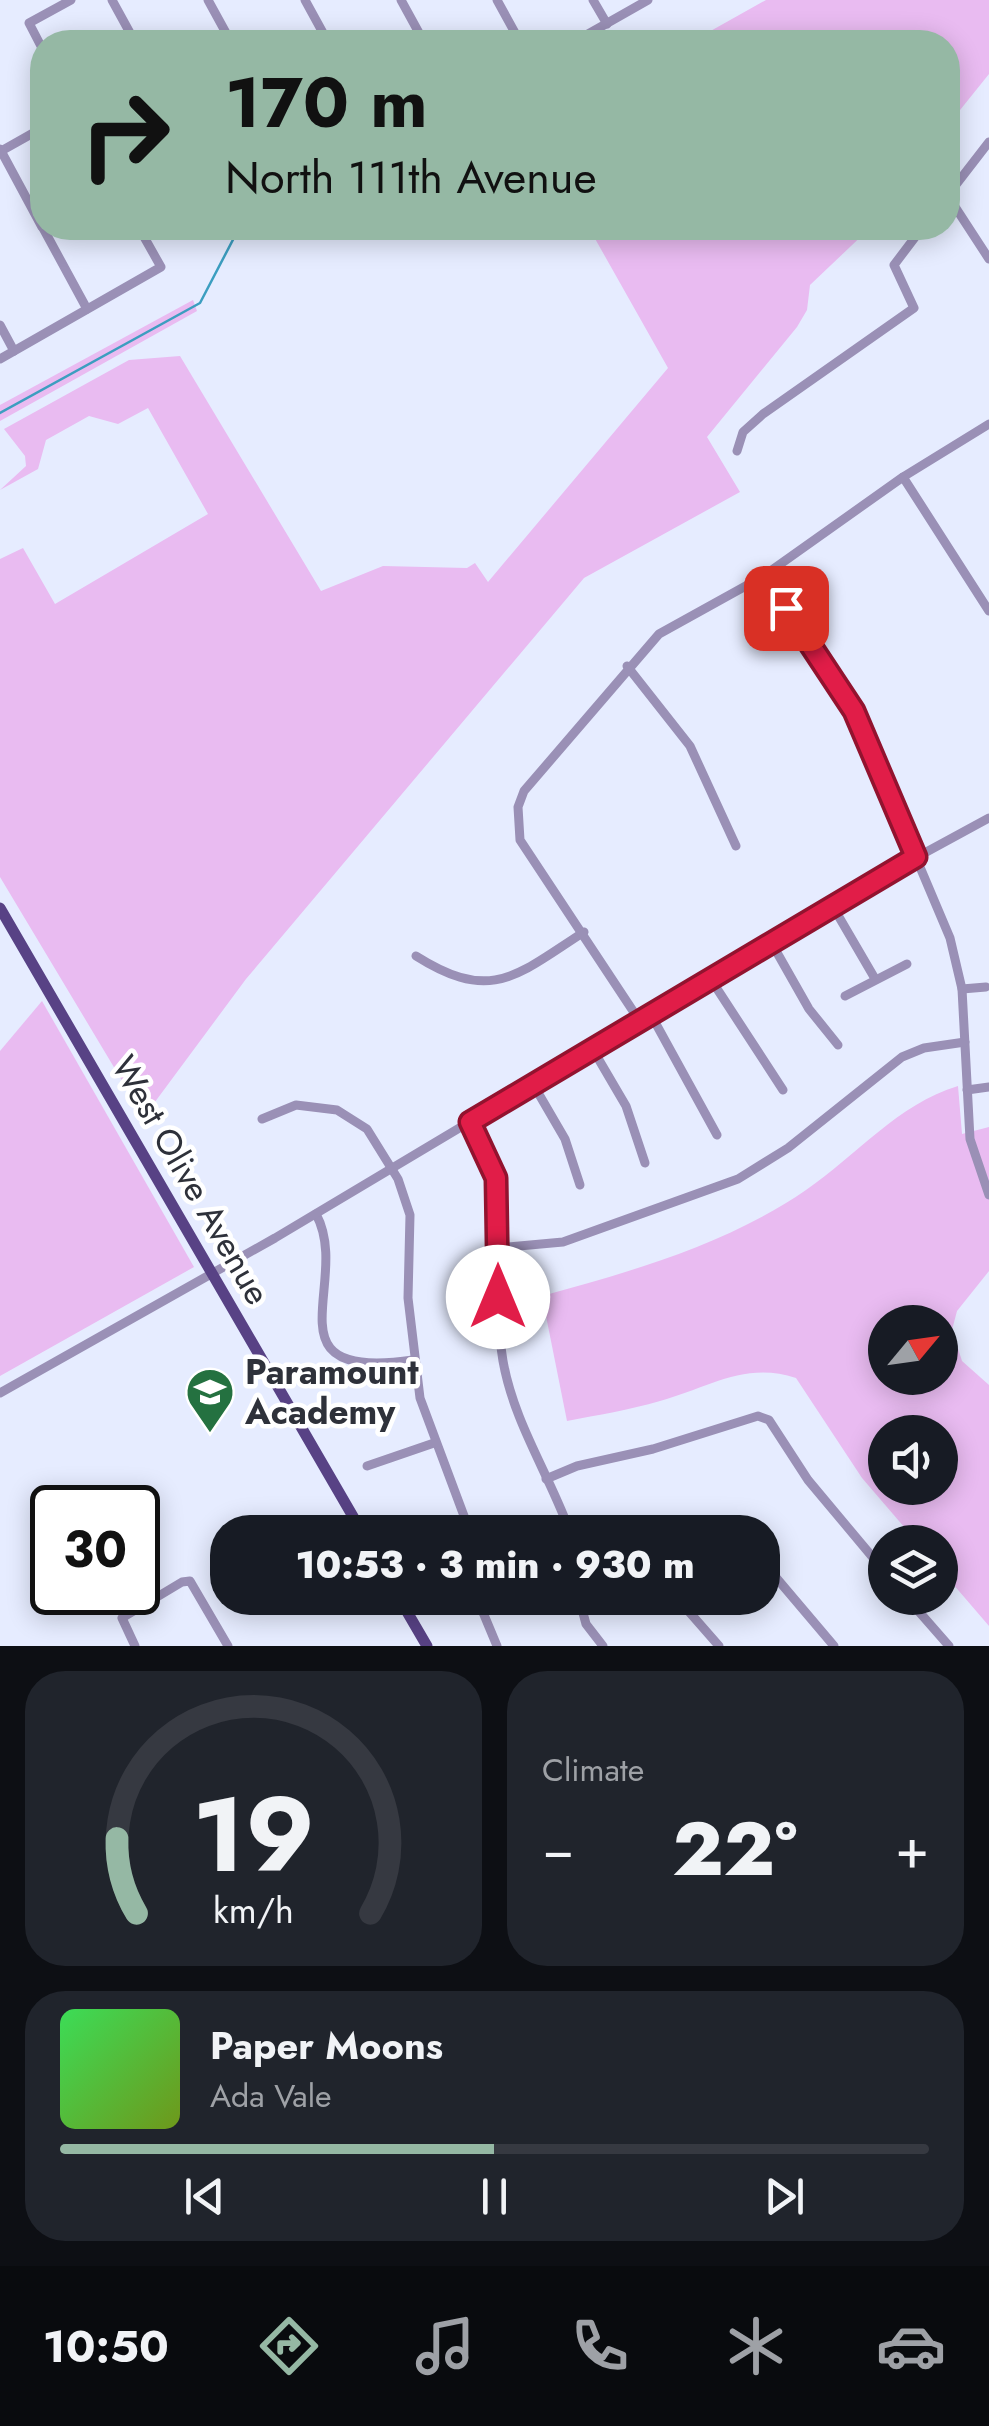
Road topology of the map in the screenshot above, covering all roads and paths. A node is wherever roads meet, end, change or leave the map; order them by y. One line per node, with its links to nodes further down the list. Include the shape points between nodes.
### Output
1 (71, 0): 10 (street, via 29,24)
2 (112, 0): 11 (street)
3 (208, 0): 12 (street)
4 (305, 0): 13 (street)
5 (401, 0): 14 (street)
6 (497, 0): 15 (street)
7 (594, 0): 9 (street)
8 (648, 0): 9 (street)
9 (606, 24): 16 (street)
10 (32, 30)
11 (128, 30)
12 (224, 30)
13 (321, 30)
14 (417, 30)
15 (513, 30)
16 (595, 30)
17 (30, 134): 19 (street)
18 (989, 142): 20 (street)
19 (0, 150): 21 (street)
20 (960, 180)
21 (30, 204)
22 (960, 214): 26 (street)
23 (50, 240): 27 (street)
24 (146, 240): 27 (street, via 161,267)
25 (913, 240): 32 (street, via 894,265 914,308 762,414 743,432)
26 (989, 259)
27 (88, 309): 29 (street)
28 (0, 325): 29 (street)
29 (14, 351): 30 (street)
30 (0, 359)
31 (989, 424): 33 (street)
32 (737, 451)
33 (903, 477): 34 (street); 35 (street)
34 (762, 577): 36 (street, via 659,634); 39 (street, via 849,701)
35 (989, 612)
36 (627, 666): 38 (street, via 690,746); 42 (street, via 524,791 518,807 520,840)
37 (989, 818): 39 (street)
38 (736, 846)
39 (916, 857): 40 (street); 49 (street, via 953,947)
40 (832, 905): 43 (street); 46 (street)
41 (0, 908): 69 (main road, West Olive Avenue)
42 (584, 932): 44 (street, via 503,980 470,982); 52 (street)
43 (770, 942): 47 (street); 54 (street)
44 (416, 956)
45 (907, 964): 46 (street)
46 (874, 977): 50 (street)
47 (710, 978): 51 (street); 58 (street)
48 (986, 988): 49 (street)
49 (962, 989): 53 (street)
50 (845, 996)
51 (650, 1014): 52 (street); 62 (street)
52 (639, 1020): 55 (street)
53 (965, 1042): 59 (street); 68 (street, via 902,1057 776,1156 716,1188 563,1242)
54 (838, 1045)
55 (592, 1048): 56 (street); 63 (street, via 626,1106)
56 (533, 1084): 61 (street); 65 (street, via 566,1139)
57 (989, 1086): 59 (street)
58 (783, 1090)
59 (967, 1090): 66 (street, via 973,1152)
60 (262, 1119): 64 (street, via 296,1105 338,1110 367,1129)
61 (470, 1122): 64 (street); 68 (street, via 496,1178)
62 (716, 1135)
63 (645, 1163)
64 (392, 1168): 67 (street); 70 (street, via 410,1215)
65 (580, 1186)
66 (989, 1195)
67 (316, 1214): 69 (street); 70 (street, via 324,1232 321,1324 331,1347 365,1366)
68 (498, 1248): 74 (street, via 498,1318 509,1388)
69 (214, 1273): 71 (street); 75 (main road, West Olive Avenue)
70 (413, 1360): 72 (street)
71 (0, 1393)
72 (434, 1443): 73 (street); 76 (street)
73 (368, 1466)
74 (546, 1479): 77 (street); 78 (street, via 745,1418 769,1420)
75 (352, 1515)
76 (463, 1515)
77 (562, 1515)
78 (868, 1553)
79 (780, 1582): 91 (street)
80 (408, 1615): 85 (main road)
81 (484, 1615): 88 (street)
82 (583, 1615): 89 (street)
83 (693, 1615): 90 (street)
84 (922, 1615): 92 (street)
85 (425, 1645)
86 (135, 1646): 87 (street, via 122,1618 190,1581)
87 (228, 1646)
88 (497, 1646)
89 (603, 1646)
90 (719, 1646)
91 (834, 1646)
92 (949, 1646)

